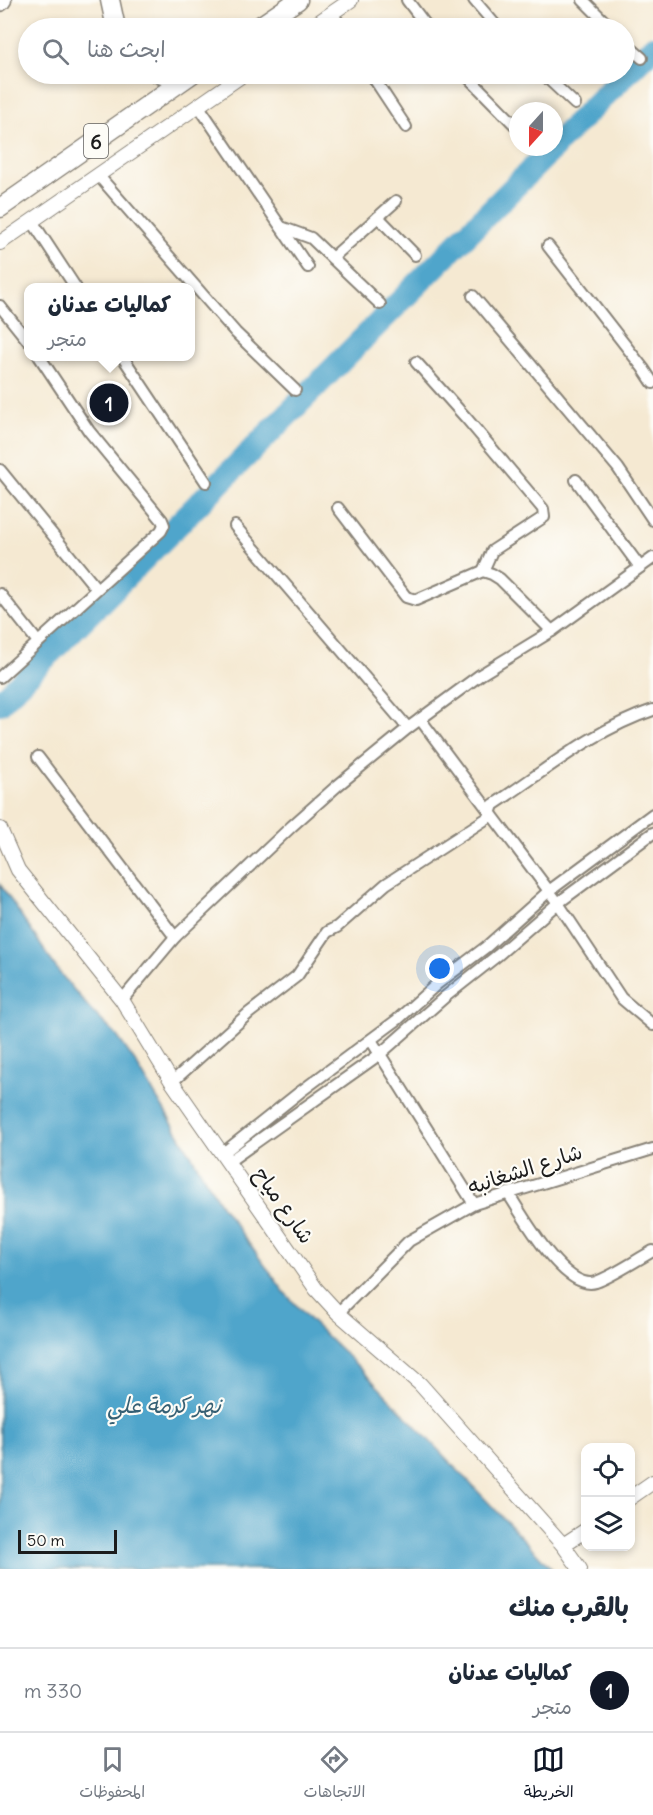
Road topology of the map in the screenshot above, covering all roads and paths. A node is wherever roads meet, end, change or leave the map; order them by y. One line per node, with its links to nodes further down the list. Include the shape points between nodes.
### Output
1 (110, 0): 8 (highway)
2 (298, 0): 9 (highway)
3 (351, 0): 7 (street)
4 (407, 0): 12 (street)
5 (474, 0): 13 (street)
6 (583, 0): 14 (street)
7 (332, 13): 10 (street); 11 (street)
8 (114, 18)
9 (272, 18)
10 (325, 18)
11 (335, 18)
12 (420, 18)
13 (489, 18)
14 (601, 18)
15 (635, 52): 16 (street)
16 (642, 58)
17 (176, 84): 28 (highway, 6)
18 (229, 84): 23 (street)
19 (378, 84): 25 (street)
20 (475, 84): 24 (street)
21 (554, 84): 22 (street)
22 (575, 104)
23 (198, 105): 26 (street); 31 (street)
24 (509, 119)
25 (406, 127)
26 (98, 175): 30 (street); 38 (street)
27 (396, 201): 29 (street)
28 (0, 208)
29 (378, 218): 34 (street); 35 (street)
30 (32, 220): 32 (street); 37 (street)
31 (281, 227): 35 (street, via 311,238); 36 (street)
32 (0, 243)
33 (548, 246): 47 (street)
34 (415, 255)
35 (332, 258): 41 (street)
36 (308, 267)
37 (73, 283)
38 (192, 283)
39 (195, 286): 48 (street)
40 (473, 296): 53 (street, via 618,468)
41 (380, 304)
42 (0, 306): 43 (street)
43 (24, 336)
44 (42, 361): 58 (street, via 89,431 164,525)
45 (125, 361): 51 (street)
46 (416, 362): 57 (street, via 543,509 544,517 492,550)
47 (653, 383)
48 (295, 390)
49 (0, 470): 58 (street)
50 (576, 480): 56 (street)
51 (206, 482)
52 (338, 508): 57 (street, via 406,597 416,600)
53 (653, 520)
54 (235, 526): 65 (street)
55 (653, 558): 56 (street)
56 (640, 567): 60 (street)
57 (483, 571): 60 (street, via 500,579)
58 (96, 588): 61 (street)
59 (0, 594): 61 (street)
60 (552, 631): 64 (street, via 480,675)
61 (38, 642): 62 (street)
62 (0, 676)
63 (653, 710): 67 (street, via 588,740 493,806)
64 (420, 719): 65 (street); 67 (street)
65 (408, 728): 73 (street, via 292,826)
66 (38, 757): 73 (street)
67 (492, 813): 71 (street); 78 (street, via 386,884 327,933 297,976)
68 (653, 814): 71 (street)
69 (0, 829): 74 (street, شارع مياح, via 18,870)
70 (653, 832): 72 (street)
71 (549, 891): 72 (street); 76 (street)
72 (558, 903): 75 (street, via 621,998); 77 (street)
73 (175, 937): 74 (street)
74 (122, 1000): 78 (street, شارع مياح)
75 (653, 1025)
76 (371, 1040): 77 (street); 80 (street, via 300,1092)
77 (380, 1053): 80 (street); 82 (street)
78 (172, 1082): 80 (street, شارع مياح)
79 (653, 1149): 81 (street, شارع الشغانبه)
80 (225, 1158): 84 (street, شارع مياح, via 316,1288)
81 (508, 1193): 82 (street, شارع الشغانبه); 83 (street, via 544,1248 575,1280 594,1283)
82 (474, 1204): 84 (street, شارع الشغانبه, via 409,1241)
83 (653, 1251)
84 (338, 1313): 88 (street, شارع مياح, via 420,1384)
85 (653, 1482): 86 (street)
86 (631, 1497)
87 (581, 1533): 88 (street)
88 (563, 1545): 89 (street, شارع مياح)
89 (580, 1569)

